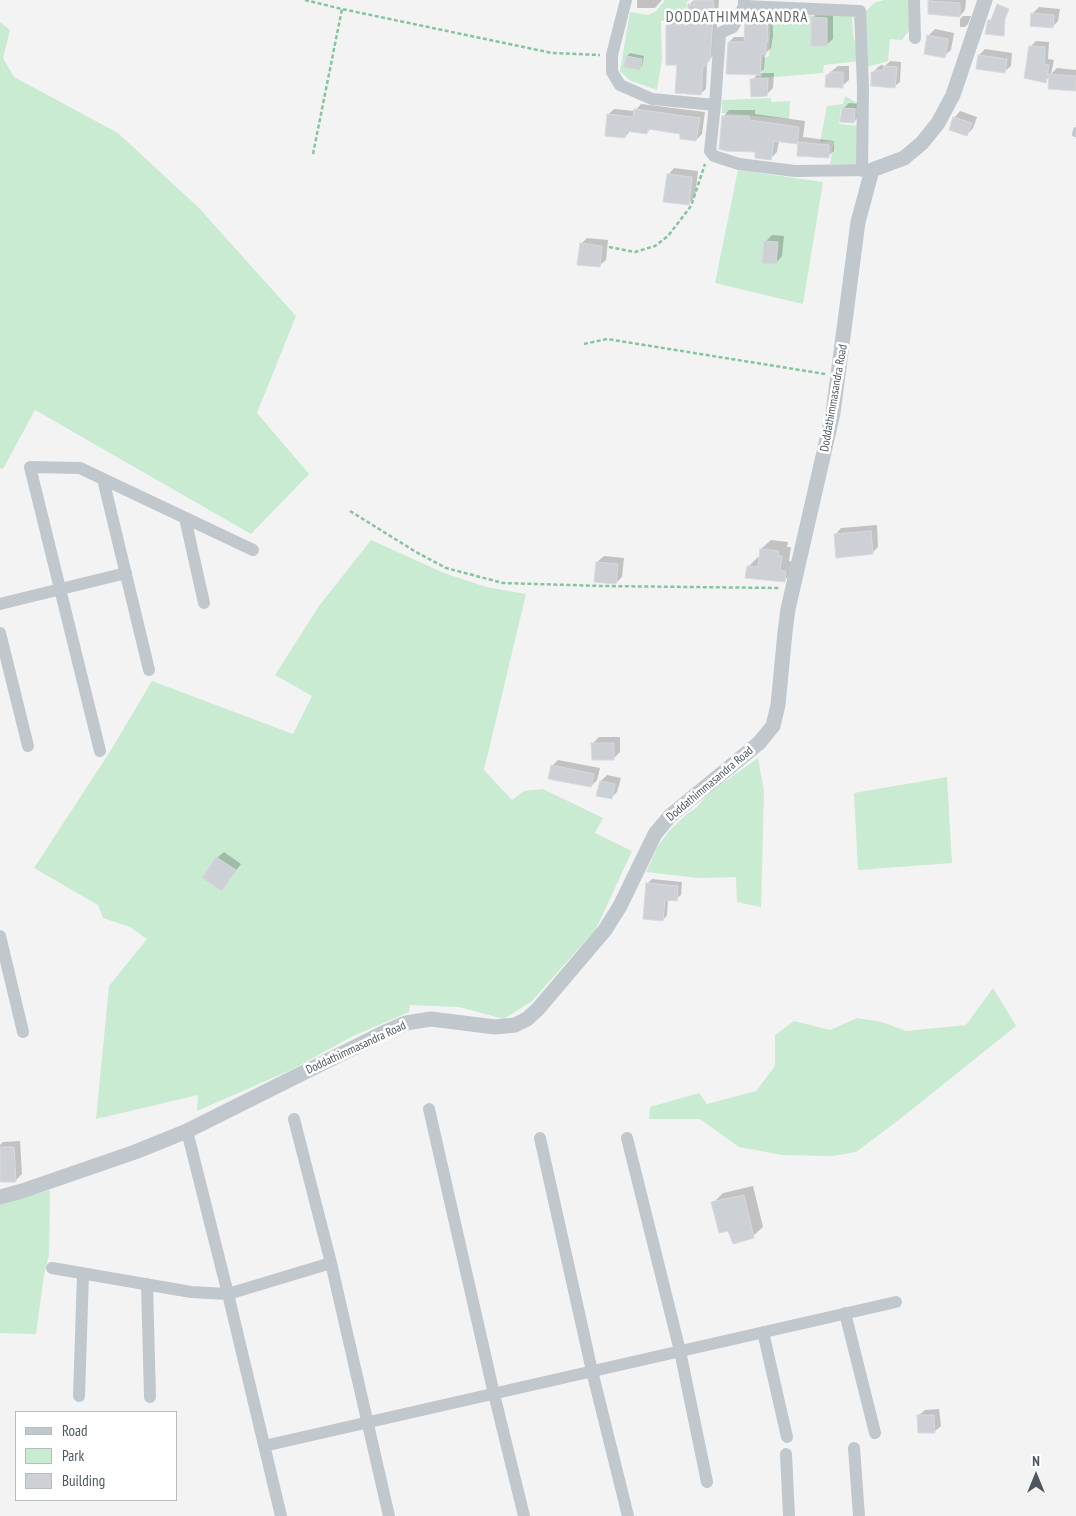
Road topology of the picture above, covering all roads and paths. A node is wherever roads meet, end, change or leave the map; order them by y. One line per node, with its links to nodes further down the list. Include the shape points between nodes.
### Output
1 (304, 0): 7 (path)
2 (626, 0): 9 (street)
3 (914, 0): 8 (street)
4 (985, 0): 15 (street, via 953,95 938,123 904,158)
5 (744, 3): 6 (street); 10 (street, via 733,27 720,33)
6 (862, 6): 15 (street)
7 (342, 9): 9 (path, via 552,53); 14 (path)
8 (915, 38)
9 (612, 55): 10 (street, via 612,72 620,85 652,99)
10 (715, 105): 13 (street)
11 (1076, 130): 12 (lane)
12 (1076, 134)
13 (712, 153): 15 (street, via 740,164 795,171); 16 (path, via 691,206 668,236 655,246 635,252)
14 (313, 154)
15 (867, 170): 18 (street, Doddathimmasandra Road)
16 (609, 247)
17 (584, 344): 18 (path, via 607,339)
18 (839, 376): 24 (street, Doddathimmasandra Road, via 823,465)
19 (104, 479): 21 (street); 23 (street); 25 (street, via 80,468 30,467)
20 (350, 512): 24 (path, via 446,568 503,582)
21 (185, 518): 22 (street); 26 (street)
22 (253, 550)
23 (126, 574): 25 (street); 29 (street)
24 (792, 588): 37 (street, Doddathimmasandra Road, via 773,726 760,743 670,816 655,834 605,930 527,1019 514,1025 494,1027 432,1019 406,1022)
25 (61, 590): 27 (street); 31 (street)
26 (204, 603)
27 (0, 604)
28 (0, 633): 30 (street)
29 (149, 670)
30 (28, 746)
31 (100, 751)
32 (0, 936): 33 (street)
33 (5, 977): 34 (street)
34 (23, 1032)
35 (430, 1109): 51 (street)
36 (294, 1119): 41 (street)
37 (187, 1131): 40 (street, Doddathimmasandra Road); 45 (street)
38 (540, 1138): 50 (street)
39 (627, 1138): 49 (street)
40 (0, 1197)
41 (331, 1263): 45 (street); 54 (street)
42 (52, 1268): 43 (street)
43 (83, 1274): 44 (street); 52 (street)
44 (148, 1284): 45 (street, via 191,1292); 53 (street)
45 (228, 1294): 57 (street)
46 (896, 1302): 47 (street)
47 (845, 1313): 48 (street); 55 (street)
48 (763, 1332): 49 (street); 56 (street)
49 (680, 1351): 50 (street); 60 (street)
50 (592, 1371): 51 (street); 64 (street)
51 (494, 1394): 54 (street); 63 (street)
52 (80, 1396)
53 (150, 1397)
54 (368, 1422): 57 (street); 62 (street)
55 (875, 1433)
56 (786, 1437)
57 (264, 1446): 61 (street)
58 (854, 1448): 66 (street)
59 (786, 1454): 65 (street)
60 (707, 1482)
61 (281, 1516)
62 (389, 1516)
63 (524, 1516)
64 (628, 1516)
65 (789, 1516)
66 (859, 1516)

